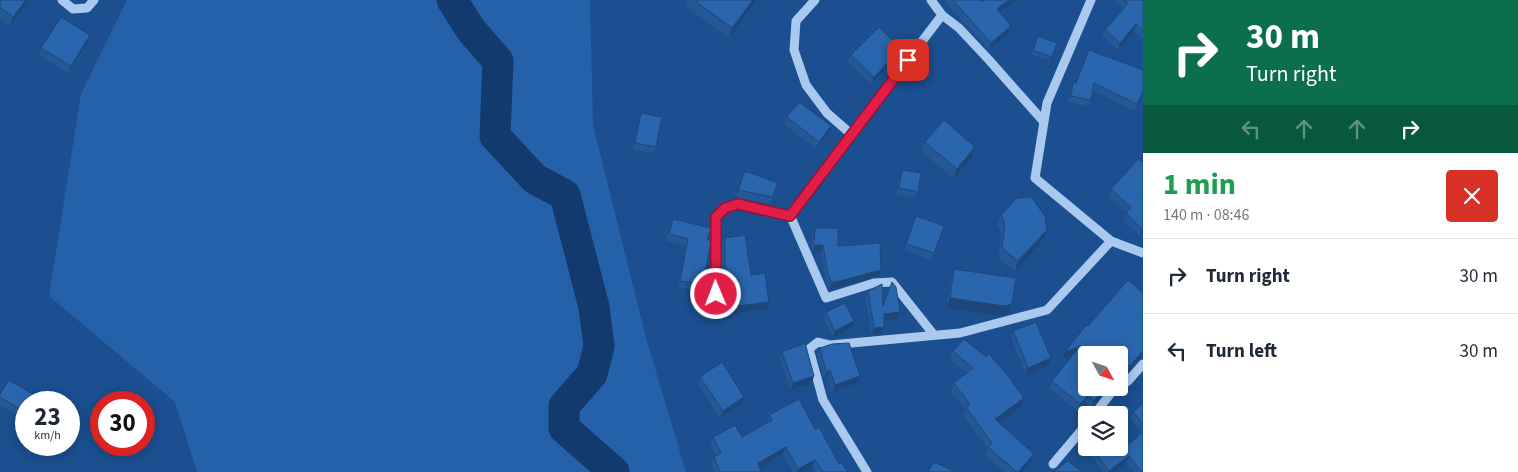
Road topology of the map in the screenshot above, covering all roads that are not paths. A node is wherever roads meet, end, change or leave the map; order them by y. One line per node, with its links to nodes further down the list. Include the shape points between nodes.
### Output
1 (62, 0): 2 (street, via 73,9 87,8)
2 (94, 0)
3 (815, 0): 8 (street, via 796,21 794,50 806,85 827,113)
4 (931, 0): 6 (street)
5 (1091, 0): 7 (street, via 1047,103)
6 (942, 15): 7 (street, via 959,28); 8 (street)
7 (1044, 122): 10 (street, via 1035,178)
8 (851, 134): 9 (street)
9 (790, 216): 12 (street, via 738,204 725,208 716,217); 13 (street, via 826,298 874,283 892,282)
10 (1111, 240): 11 (street); 13 (street, via 1046,310 960,333)
11 (1143, 253)
12 (716, 294)
13 (934, 335): 20 (street, via 830,345 818,342 809,349 823,400)
14 (1143, 364): 15 (street)
15 (1128, 381)
16 (1110, 396): 17 (street)
17 (1102, 406)
18 (1078, 434): 19 (street)
19 (1053, 464)
20 (867, 472)

